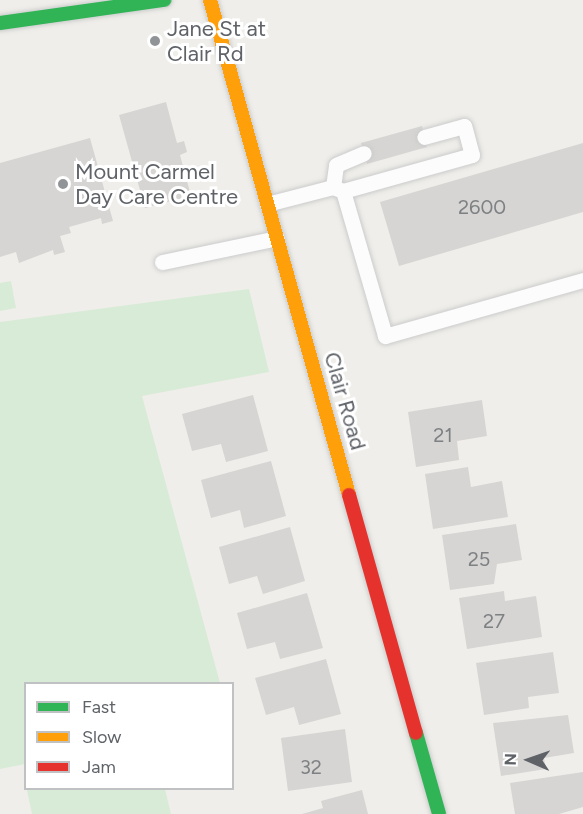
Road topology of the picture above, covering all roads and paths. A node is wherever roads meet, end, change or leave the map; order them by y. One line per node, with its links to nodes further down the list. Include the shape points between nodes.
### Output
1 (164, 0): 3 (street)
2 (210, 0): 7 (street, Clair Road)
3 (0, 23)
4 (424, 137): 6 (lane, via 464,126 472,155)
5 (364, 153): 6 (lane, via 336,165)
6 (338, 189): 7 (lane); 10 (lane, via 385,336)
7 (267, 204): 8 (street, Clair Road)
8 (277, 238): 9 (lane); 11 (street, Clair Road)
9 (162, 262)
10 (583, 280)
11 (439, 814)

